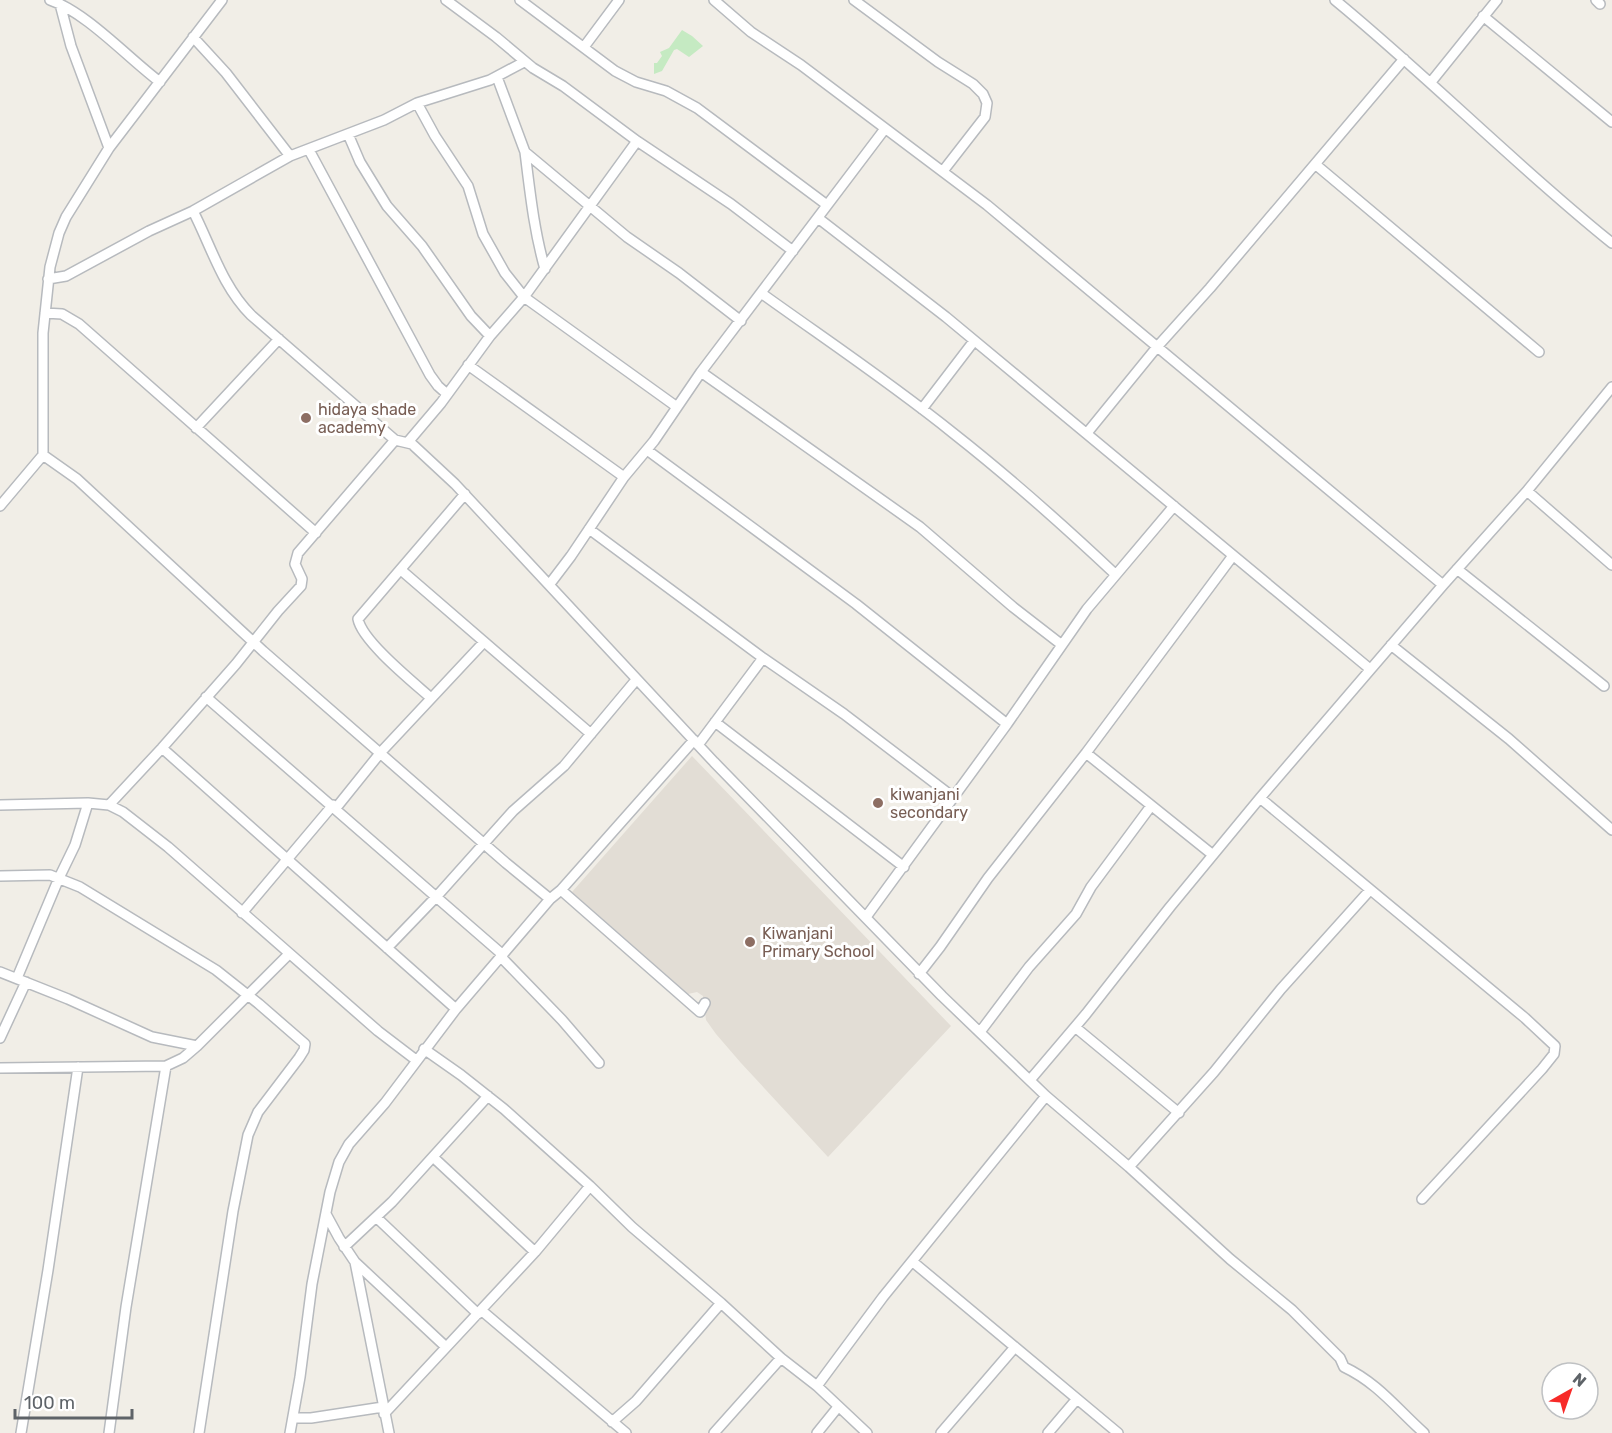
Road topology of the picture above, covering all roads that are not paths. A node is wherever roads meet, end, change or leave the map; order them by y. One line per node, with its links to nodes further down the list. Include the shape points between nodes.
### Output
1 (50, 0): 10 (street)
2 (222, 0): 13 (street)
3 (446, 0): 16 (street)
4 (520, 0): 11 (street)
5 (619, 0): 14 (street)
6 (714, 0): 22 (street, via 751,32)
7 (854, 0): 30 (street, via 973,84 987,103 985,117)
8 (1335, 0): 15 (street)
9 (1497, 0): 12 (street)
10 (64, 3): 18 (street); 25 (street, via 71,46)
11 (532, 4): 14 (street)
12 (1483, 16): 19 (street); 21 (street)
13 (193, 37): 18 (street); 28 (street)
14 (584, 47): 31 (street, via 626,77 690,104)
15 (1404, 59): 19 (street); 29 (street)
16 (524, 62): 17 (street); 24 (street)
17 (497, 77): 20 (street); 27 (street)
18 (160, 82): 25 (street)
19 (1431, 82): 35 (street)
20 (417, 103): 23 (street); 40 (street, via 468,186 483,234)
21 (1612, 122)
22 (884, 129): 30 (street); 31 (street)
23 (348, 134): 26 (street); 43 (street, via 387,206)
24 (637, 141): 32 (street); 36 (street)
25 (110, 148): 38 (street, via 66,217)
26 (309, 150): 28 (street); 51 (street, via 430,375)
27 (525, 152): 32 (street); 37 (street, via 538,246)
28 (290, 156): 33 (street)
29 (1315, 164): 46 (street); 47 (street)
30 (943, 171): 46 (street)
31 (826, 205): 34 (street)
32 (590, 206): 37 (street); 42 (street)
33 (193, 211): 38 (street, via 66,276); 44 (street, via 233,295)
34 (818, 218): 36 (street); 45 (street)
35 (1612, 243)
36 (793, 250): 39 (street)
37 (545, 269): 40 (street)
38 (48, 279): 41 (street)
39 (761, 292): 42 (street); 53 (street)
40 (524, 297): 43 (street); 52 (street)
41 (45, 313): 54 (street, via 62,314 74,320); 59 (street)
42 (741, 321): 49 (street)
43 (490, 336): 48 (street)
44 (279, 339): 54 (street); 56 (street)
45 (974, 341): 53 (street); 55 (street)
46 (1157, 347): 55 (street); 73 (street)
47 (1539, 351)
48 (468, 365): 51 (street); 60 (street)
49 (701, 372): 52 (street); 76 (street, via 920,527)
50 (1612, 387): 61 (street)
51 (447, 394): 57 (street)
52 (677, 407): 58 (street)
53 (922, 409): 71 (street)
54 (196, 428): 66 (street)
55 (1087, 433): 64 (street)
56 (395, 440): 57 (street); 66 (street)
57 (408, 442): 62 (street)
58 (647, 450): 60 (street); 85 (street, via 856,604)
59 (43, 455): 63 (street); 74 (street, via 77,479)
60 (624, 477): 65 (street)
61 (1527, 491): 68 (street); 69 (street)
62 (465, 494): 70 (street); 72 (street)
63 (0, 506)
64 (1174, 506): 67 (street); 71 (street)
65 (589, 529): 72 (street); 78 (street)
66 (316, 533): 74 (street, via 295,560 301,586)
67 (1232, 556): 79 (street); 90 (street)
68 (1612, 565)
69 (1457, 569): 73 (street); 81 (street)
70 (401, 570): 75 (street); 83 (street, via 360,615 359,625)
71 (1115, 574): 76 (street)
72 (549, 585): 80 (street)
73 (1443, 585): 77 (street)
74 (253, 642): 82 (street); 89 (street)
75 (484, 642): 83 (street); 86 (street)
76 (1062, 645): 85 (street)
77 (1391, 645): 79 (street); 98 (street, via 1509,739)
78 (763, 658): 84 (street); 91 (street)
79 (1370, 669): 92 (street)
80 (636, 680): 86 (street); 87 (street)
81 (1604, 686)
82 (206, 697): 88 (street); 97 (street)
83 (431, 698): 89 (street)
84 (716, 722): 87 (street); 102 (street)
85 (1007, 724): 91 (street)
86 (591, 734): 99 (street, via 564,766 513,810)
87 (696, 742): 105 (street); 110 (street)
88 (162, 748): 95 (street); 101 (street)
89 (381, 752): 97 (street); 99 (street)
90 (1086, 753): 96 (street); 115 (street)
91 (953, 797): 102 (street)
92 (1260, 798): 100 (street); 106 (street)
93 (88, 803): 94 (street); 95 (street); 104 (street, via 75,845)
94 (0, 805)
95 (109, 805): 109 (street, via 152,834)
96 (1151, 806): 100 (street); 121 (street, via 1091,887 1076,914)
97 (335, 807): 101 (street); 107 (street)
98 (1612, 830)
99 (483, 844): 107 (street); 108 (street)
100 (1213, 855): 120 (street)
101 (288, 860): 109 (street); 111 (street)
102 (904, 867): 110 (street)
103 (0, 876): 104 (street, via 46,874)
104 (59, 878): 116 (street); 117 (street, via 176,945)
105 (561, 890): 108 (street); 118 (street, via 700,1012)
106 (1370, 890): 133 (street, via 1281,989); 137 (street, via 1525,1018 1556,1049)
107 (437, 896): 111 (street); 113 (street)
108 (550, 899): 113 (street)
109 (242, 913): 112 (street)
110 (866, 917): 115 (street)
111 (387, 948): 119 (street)
112 (289, 954): 117 (street); 125 (street)
113 (502, 956): 119 (street); 126 (street)
114 (0, 972): 116 (street)
115 (919, 974): 121 (street)
116 (22, 980): 122 (street); 123 (street, via 152,1036)
117 (248, 994): 123 (street); 157 (street, via 303,1040 305,1046 254,1119 248,1135)
118 (705, 1003)
119 (456, 1009): 124 (street)
120 (1075, 1027): 130 (street); 133 (street)
121 (980, 1032): 130 (street)
122 (0, 1038)
123 (197, 1046): 127 (street)
124 (424, 1049): 125 (street); 131 (street)
125 (416, 1060): 138 (street, via 343,1155)
126 (599, 1064)
127 (166, 1066): 128 (street); 156 (street)
128 (78, 1067): 129 (street); 155 (street)
129 (0, 1068)
130 (1030, 1080): 132 (street)
131 (488, 1096): 134 (street); 136 (street)
132 (1046, 1096): 135 (street); 143 (street)
133 (1179, 1113): 135 (street)
134 (432, 1157): 139 (street); 141 (street)
135 (1129, 1167): 167 (street, via 1230,1260 1292,1310 1340,1358 1344,1367 1385,1393)
136 (590, 1186): 141 (street); 144 (street)
137 (1422, 1199)
138 (326, 1214): 140 (street); 153 (street)
139 (376, 1217): 140 (street); 145 (street)
140 (344, 1247): 142 (street)
141 (535, 1252): 145 (street)
142 (355, 1262): 146 (street); 152 (street)
143 (913, 1262): 147 (street); 149 (street)
144 (721, 1303): 148 (street); 154 (street, via 636,1401)
145 (480, 1312): 146 (street); 154 (street)
146 (446, 1347): 152 (street, via 399,1400)
147 (1015, 1347): 150 (street); 164 (street)
148 (781, 1358): 149 (street); 161 (street)
149 (817, 1386): 151 (street)
150 (1076, 1400): 165 (street); 166 (street)
151 (838, 1407): 162 (street); 163 (street)
152 (383, 1411): 153 (street); 159 (street)
153 (293, 1419): 158 (street)
154 (612, 1422): 160 (street)
155 (21, 1433)
156 (109, 1433)
157 (199, 1433)
158 (290, 1433)
159 (389, 1433)
160 (626, 1433)
161 (714, 1433)
162 (817, 1433)
163 (867, 1433)
164 (941, 1433)
165 (1048, 1433)
166 (1118, 1433)
167 (1424, 1433)

